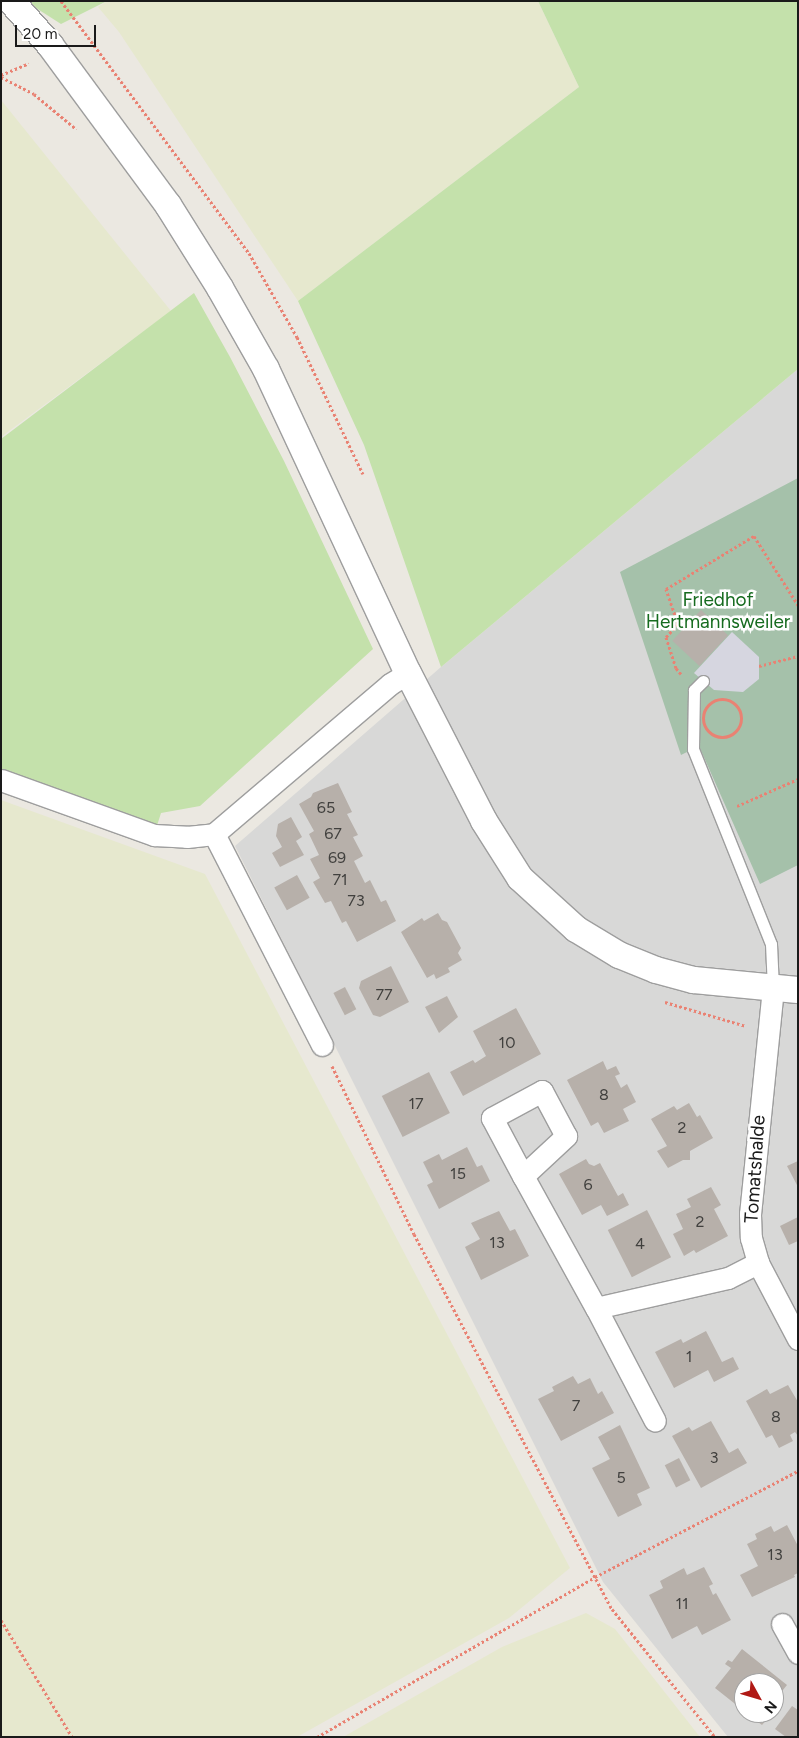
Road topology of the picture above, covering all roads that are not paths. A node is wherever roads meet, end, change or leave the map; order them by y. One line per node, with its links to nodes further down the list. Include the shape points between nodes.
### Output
1 (11, 1): 2 (street, via 50,45 168,205 220,288 279,396)
2 (408, 673): 5 (street, via 390,684); 6 (street, via 484,821 520,878 576,929 619,955 656,970 694,980)
3 (703, 680): 6 (lane, via 694,690 693,749 771,944)
4 (1, 780): 5 (street, via 154,835 187,837)
5 (214, 834): 7 (street)
6 (785, 989): 9 (street, Tomatshalde, via 750,1214 751,1238)
7 (322, 1045)
8 (523, 1176): 10 (street)
9 (758, 1263): 10 (street, via 728,1278); 11 (street, Tomatshalde)
10 (596, 1308): 12 (street)
11 (798, 1339)
12 (655, 1420)
13 (782, 1624): 14 (street)
14 (798, 1653)

